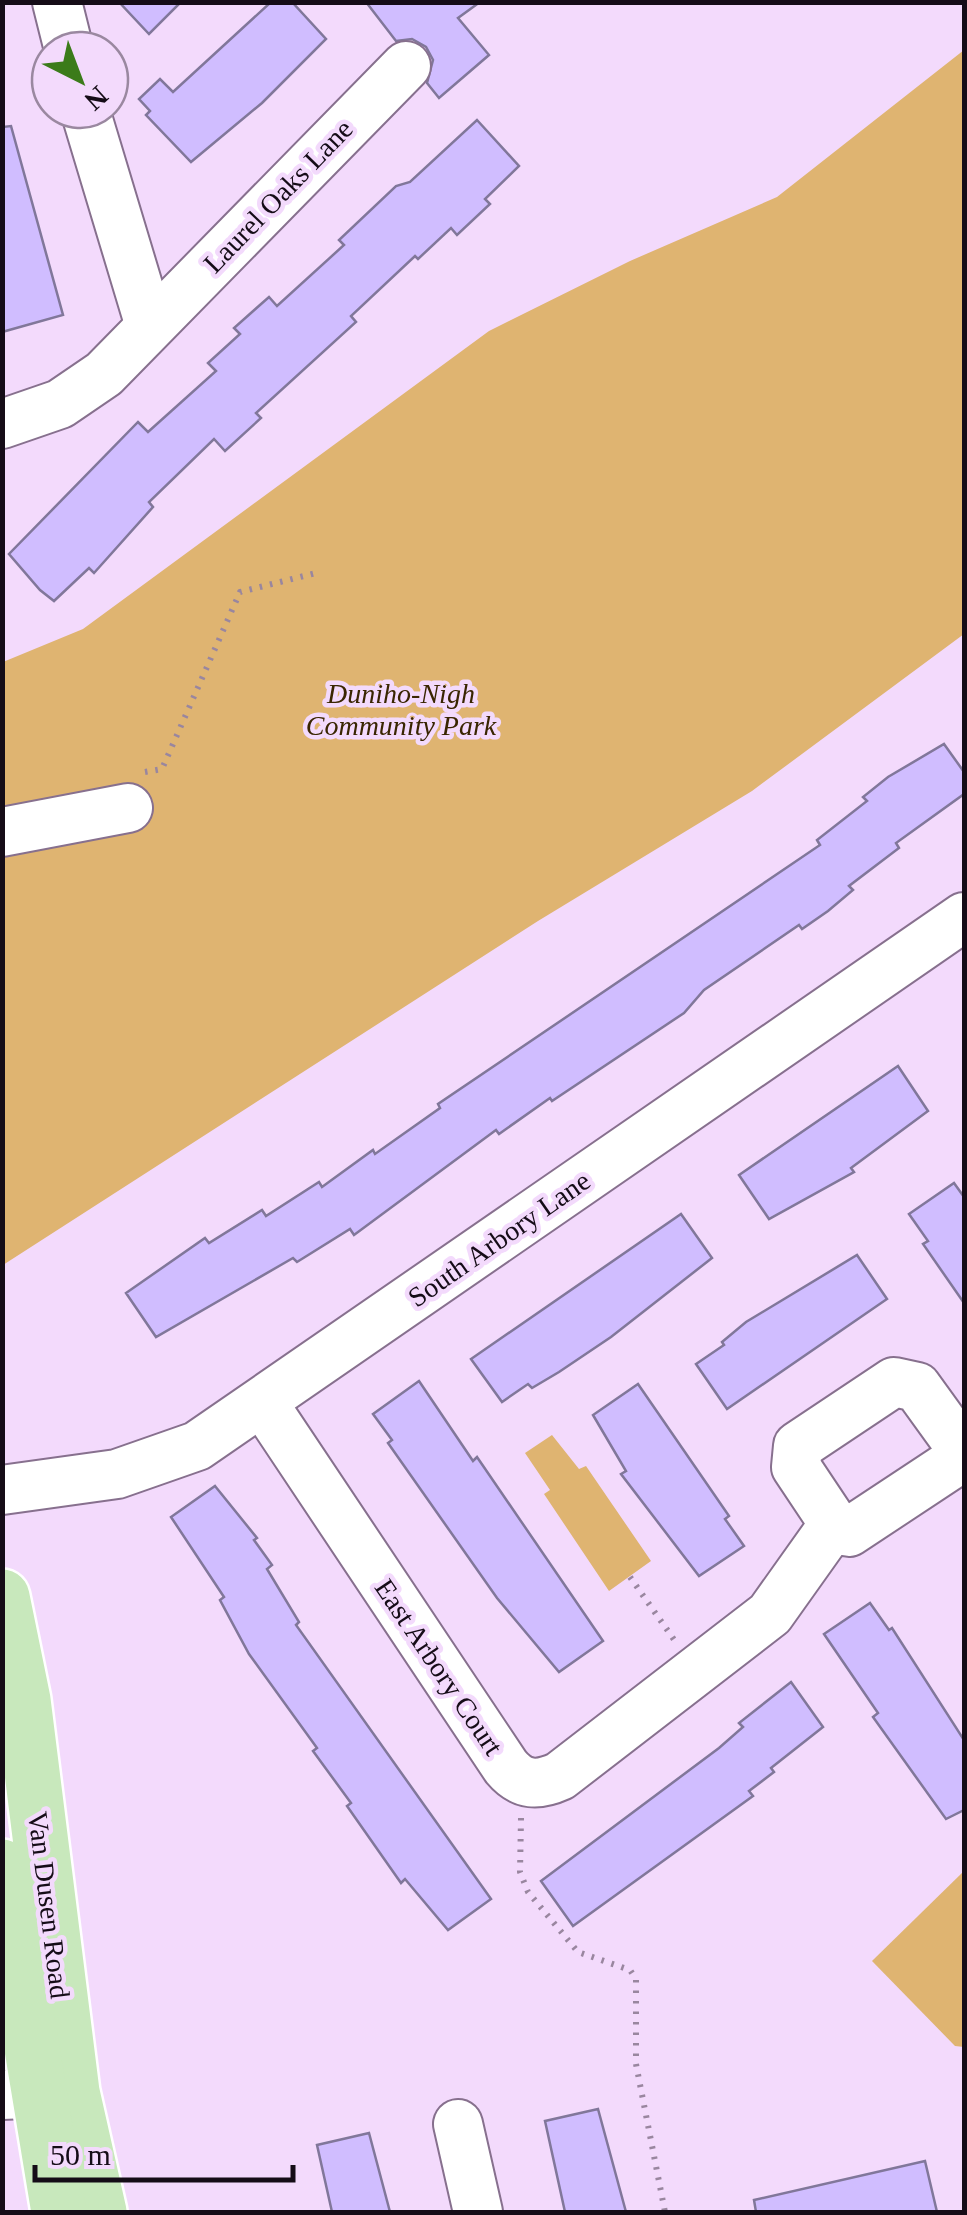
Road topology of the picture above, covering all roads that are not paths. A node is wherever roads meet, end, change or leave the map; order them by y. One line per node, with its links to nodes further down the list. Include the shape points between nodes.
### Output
1 (56, 2): 2 (street)
2 (64, 30)
3 (406, 66): 5 (street, Laurel Oaks Lane)
4 (91, 130): 5 (street)
5 (150, 326): 6 (street, Laurel Oaks Lane, via 78,394)
6 (2, 424)
7 (128, 808): 8 (street)
8 (2, 832)
9 (964, 917): 10 (street, South Arbory Lane)
10 (263, 1403): 11 (street, South Arbory Lane, via 197,1446 160,1460 116,1474); 12 (street, East Arbory Court, via 506,1767 524,1782 560,1776 697,1672 784,1599)
11 (2, 1490)
12 (834, 1524)
13 (2, 1597): 15 (main road, Van Dusen Road, via 23,1700)
14 (2, 1867): 15 (main road, Van Dusen Road)
15 (37, 2093): 17 (main road, Van Dusen Road); 18 (main road, Van Dusen Road)
16 (458, 2124): 19 (street)
17 (59, 2212)
18 (100, 2212)
19 (478, 2212)

